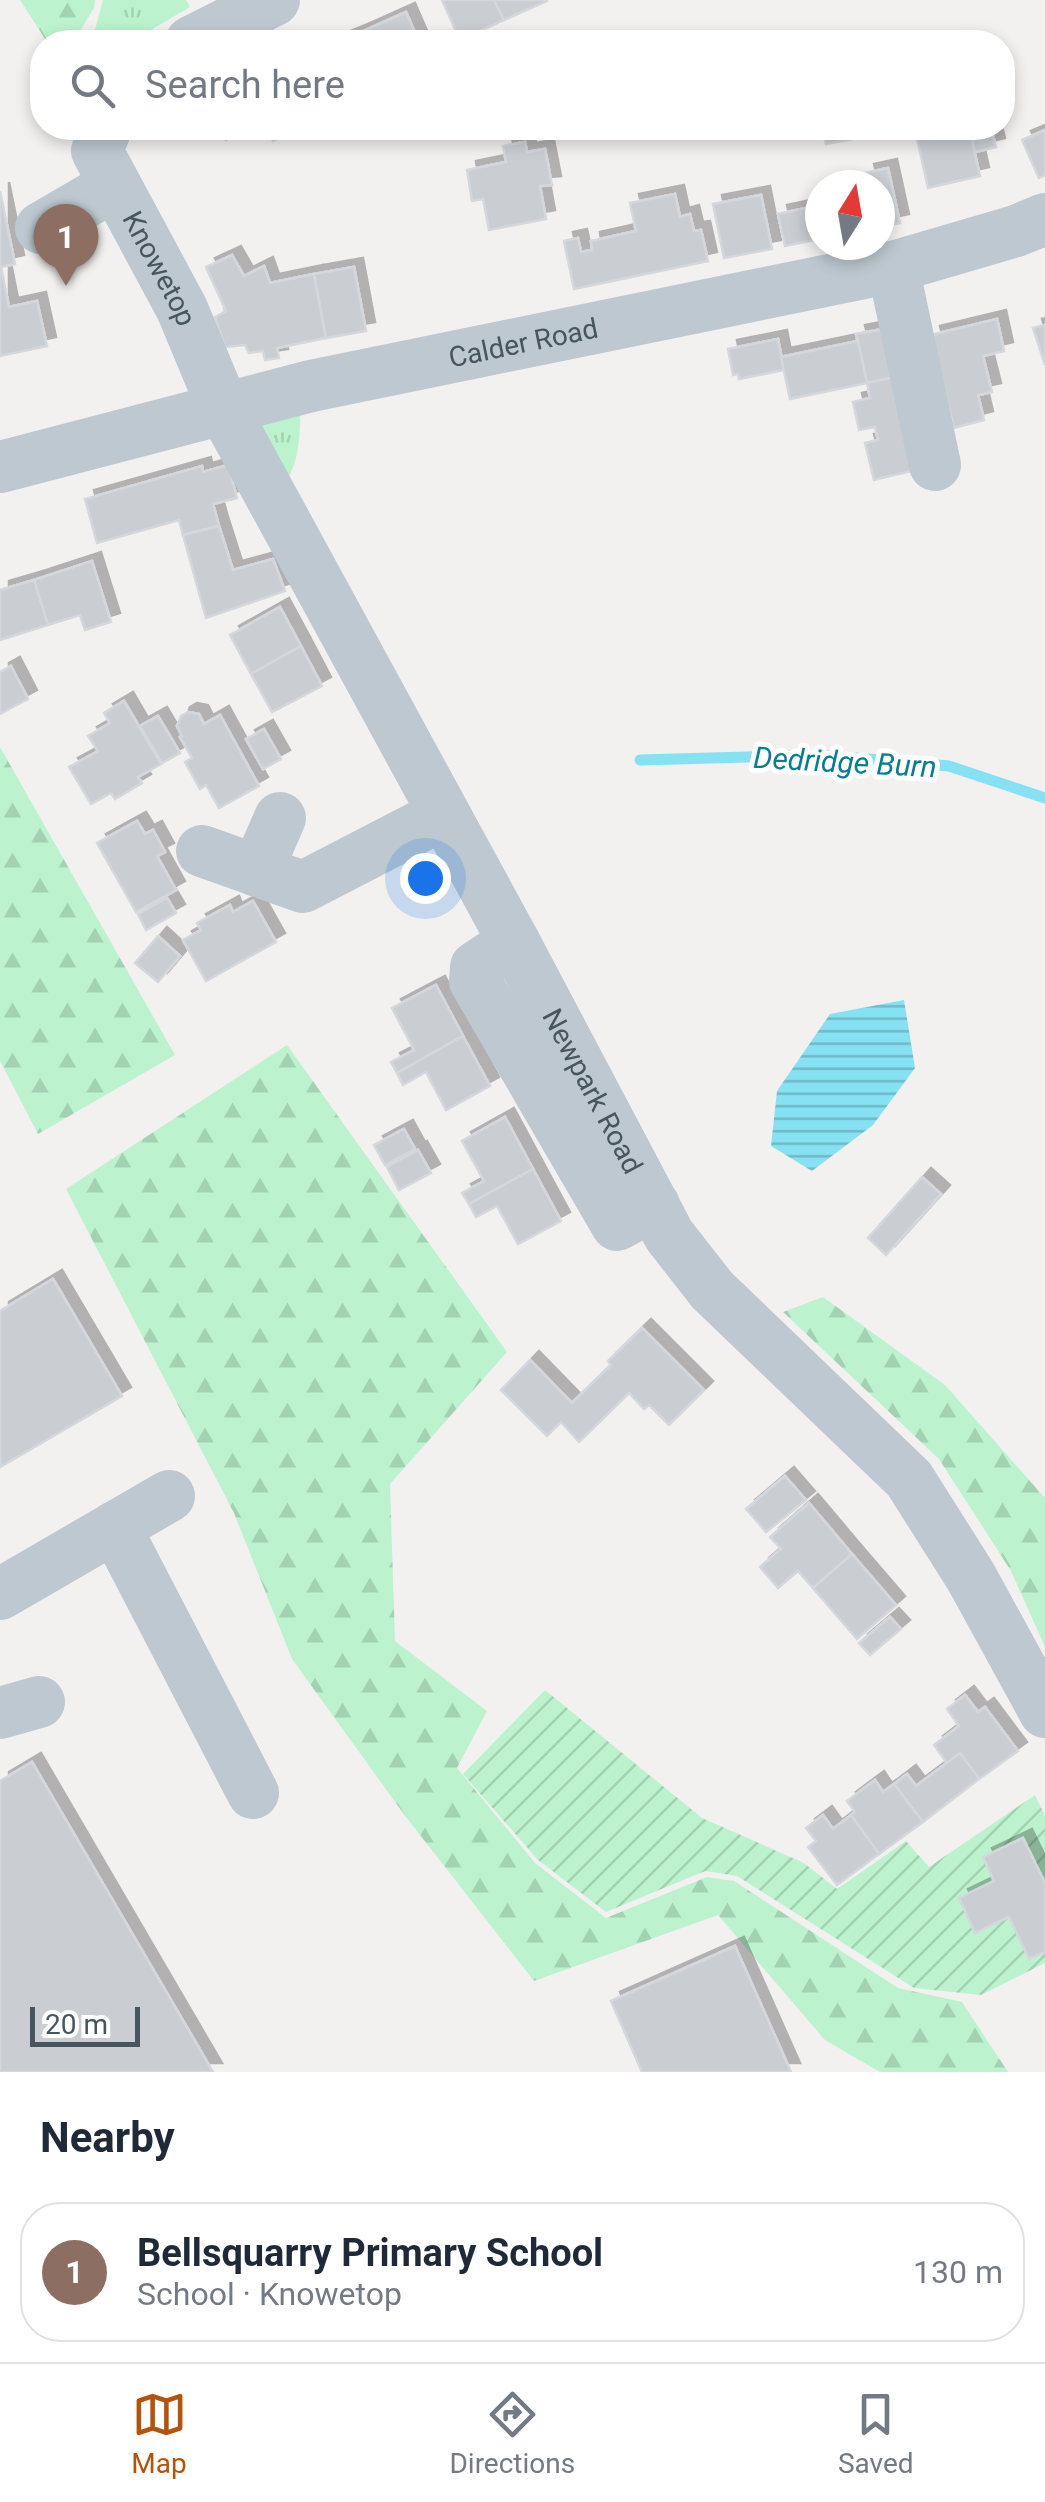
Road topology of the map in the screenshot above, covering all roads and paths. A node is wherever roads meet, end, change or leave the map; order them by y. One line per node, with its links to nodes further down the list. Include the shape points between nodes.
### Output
1 (274, 0): 2 (street)
2 (215, 30)
3 (101, 140): 4 (street, Knowetop, via 96,152)
4 (115, 185): 6 (street); 8 (street, Knowetop, via 186,286)
5 (1045, 219): 7 (street, Calder Road)
6 (41, 228)
7 (893, 268): 8 (street, Calder Road, via 311,386); 9 (street)
8 (224, 410): 10 (street, Calder Road); 11 (street, Newpark Road)
9 (935, 464)
10 (0, 467)
11 (444, 814): 14 (street, via 303,887); 18 (street, Newpark Road, via 670,1235 712,1290 908,1480)
12 (280, 818): 14 (street)
13 (202, 851): 14 (street)
14 (257, 870)
15 (169, 1496): 16 (street)
16 (115, 1527): 17 (street); 19 (street)
17 (0, 1594)
18 (1045, 1712)
19 (253, 1793)

